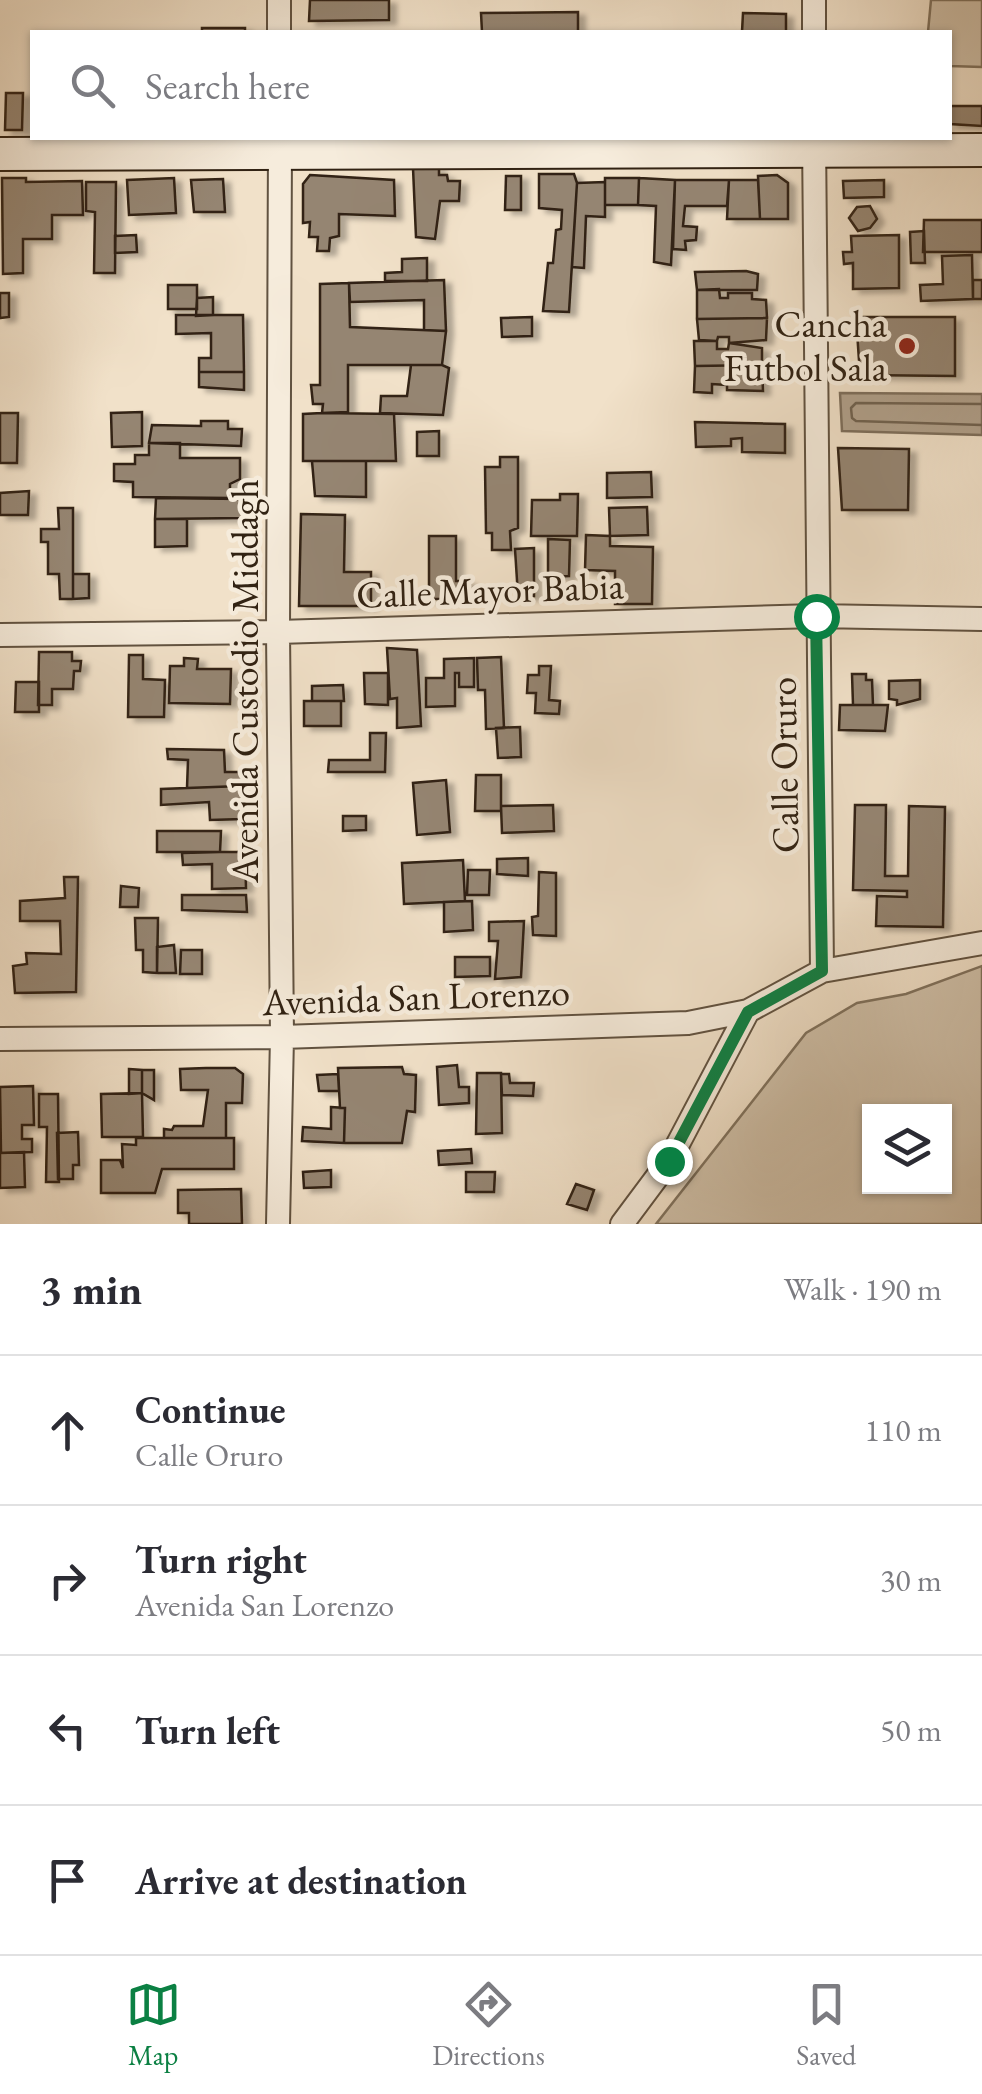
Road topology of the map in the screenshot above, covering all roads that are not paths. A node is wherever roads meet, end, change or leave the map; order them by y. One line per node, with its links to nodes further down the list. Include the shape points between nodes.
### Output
1 (279, 0): 3 (street)
2 (814, 0): 4 (street)
3 (279, 30)
4 (814, 30)
5 (280, 144): 6 (main road); 8 (main road); 11 (street, Avenida Custodio Middagh)
6 (814, 144): 7 (main road); 9 (street, Calle Oruro)
7 (982, 150)
8 (0, 154)
9 (816, 616): 10 (street, Calle Mayor Babia); 11 (street, Calle Mayor Babia); 14 (street, Calle Oruro)
10 (982, 619)
11 (278, 632): 12 (street, Calle Mayor Babia); 16 (street, Avenida Custodio Middagh)
12 (0, 635)
13 (982, 942): 14 (street, Avenida San Lorenzo)
14 (822, 971): 15 (street, Avenida San Lorenzo)
15 (748, 1012): 16 (street, Avenida San Lorenzo, via 688,1023); 19 (street, via 669,1161)
16 (282, 1037): 17 (street, Avenida San Lorenzo); 18 (street, Avenida Custodio Middagh)
17 (0, 1040)
18 (278, 1224)
19 (622, 1224)

